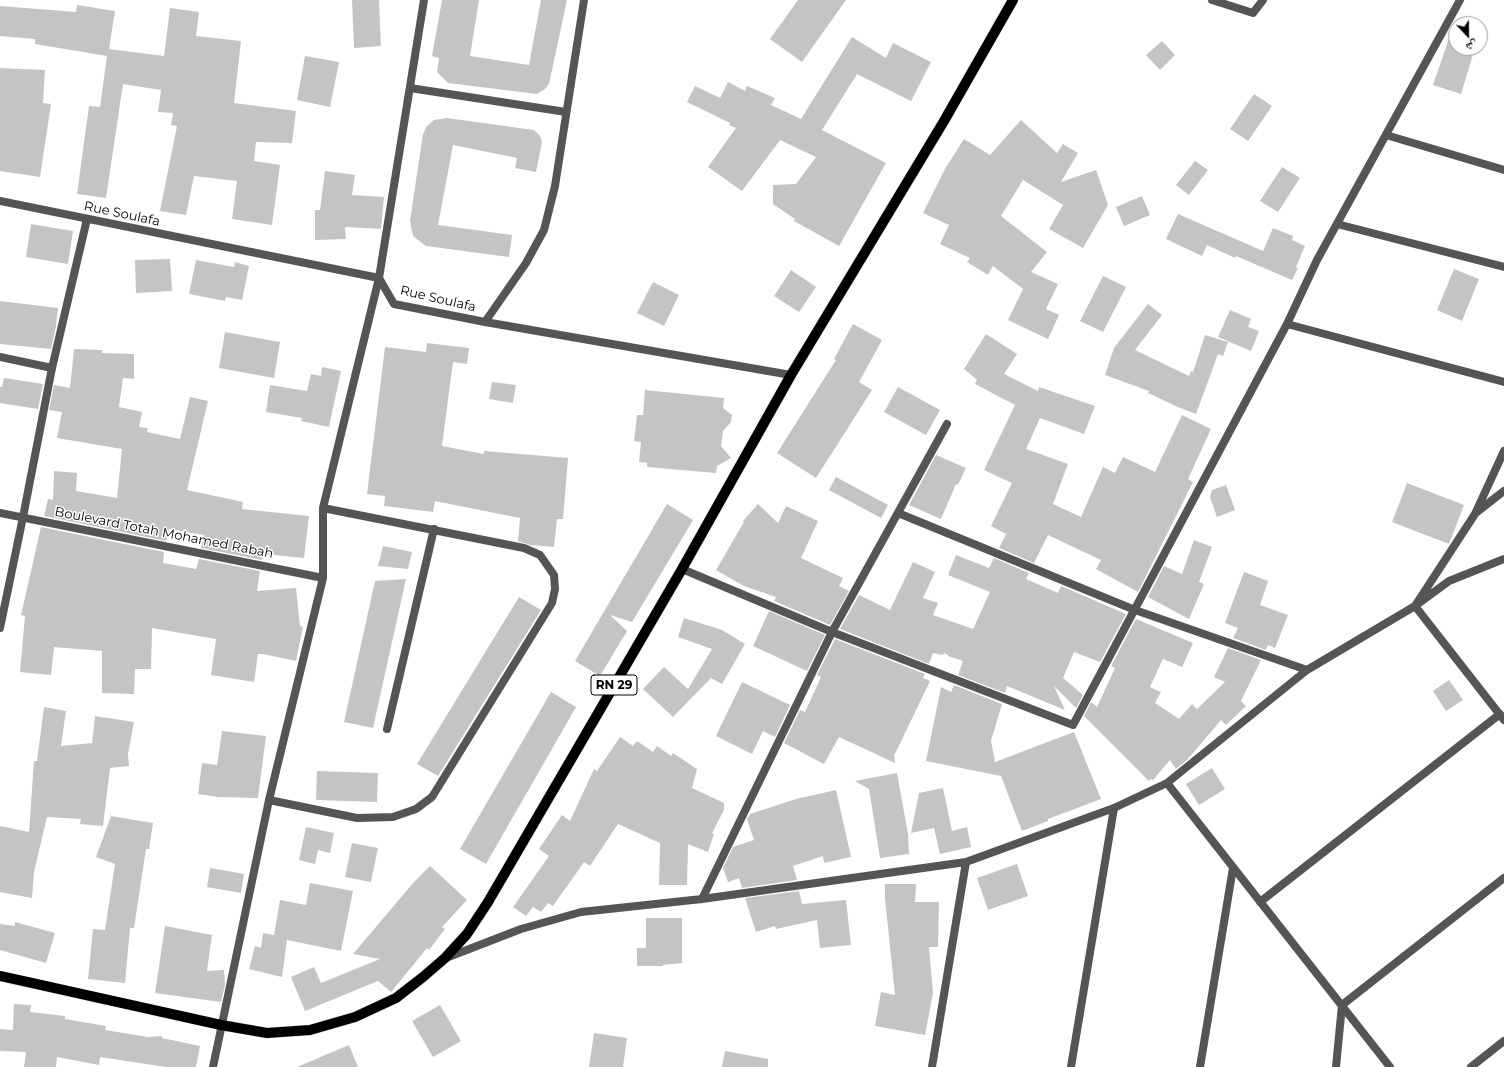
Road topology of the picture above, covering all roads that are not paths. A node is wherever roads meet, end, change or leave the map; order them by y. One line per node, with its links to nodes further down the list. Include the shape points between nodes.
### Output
1 (424, 0): 7 (street)
2 (584, 0): 8 (street)
3 (1013, 0): 20 (main road, RN 29, via 944,121)
4 (1212, 0): 5 (street, via 1253,13)
5 (1263, 0)
6 (1460, 0): 9 (street)
7 (410, 88): 8 (street); 15 (street)
8 (566, 112): 16 (street, via 555,186 544,230 526,262)
9 (1386, 135): 10 (street); 13 (street)
10 (1504, 170)
11 (0, 201): 12 (street, Rue Soulafa)
12 (87, 219): 15 (street, Rue Soulafa); 19 (street)
13 (1337, 224): 14 (street); 17 (street)
14 (1504, 268)
15 (379, 278): 16 (street, Rue Soulafa, via 394,304); 25 (street)
16 (485, 322): 20 (street, Rue Soulafa)
17 (1287, 324): 21 (street); 35 (street)
18 (0, 357): 19 (street)
19 (52, 368): 29 (street)
20 (791, 374): 32 (main road, RN 29)
21 (1504, 382)
22 (947, 424): 27 (street)
23 (1504, 451): 28 (street)
24 (1504, 491): 28 (street)
25 (323, 508): 30 (street); 33 (street)
26 (0, 513): 29 (street, Boulevard Totah Mohamed Rabah)
27 (898, 513): 35 (street); 37 (street)
28 (1475, 514): 34 (street)
29 (24, 517): 33 (street, Boulevard Totah Mohamed Rabah); 36 (street)
30 (434, 530): 40 (street); 42 (street, via 524,548 540,555 554,575 555,589 552,602 432,798 416,809 393,817 357,818)
31 (1504, 559): 34 (street, via 1449,581)
32 (682, 569): 37 (street); 49 (main road, RN 29, via 488,902 467,934)
33 (323, 578): 42 (street)
34 (1415, 606): 38 (street); 39 (street)
35 (1134, 610): 37 (street, via 1073,725); 38 (street)
36 (0, 628)
37 (832, 632): 47 (street)
38 (1307, 670): 41 (street)
39 (1502, 717): 48 (street)
40 (387, 729)
41 (1167, 783): 43 (street); 45 (street)
42 (269, 800): 52 (street)
43 (1114, 808): 44 (street); 56 (street)
44 (966, 862): 47 (street); 55 (street)
45 (1233, 868): 48 (street); 57 (street)
46 (1504, 878): 51 (street)
47 (702, 899): 49 (street, via 581,912 521,929)
48 (1260, 902): 51 (street)
49 (445, 958): 52 (main road, RN 29, via 396,998 355,1017 310,1030 267,1033)
50 (0, 976): 52 (main road, RN 29)
51 (1342, 1005): 58 (street); 59 (street)
52 (221, 1025): 54 (street)
53 (1504, 1041): 60 (street)
54 (213, 1067)
55 (932, 1067)
56 (1071, 1067)
57 (1200, 1067)
58 (1336, 1067)
59 (1390, 1067)
60 (1471, 1067)

